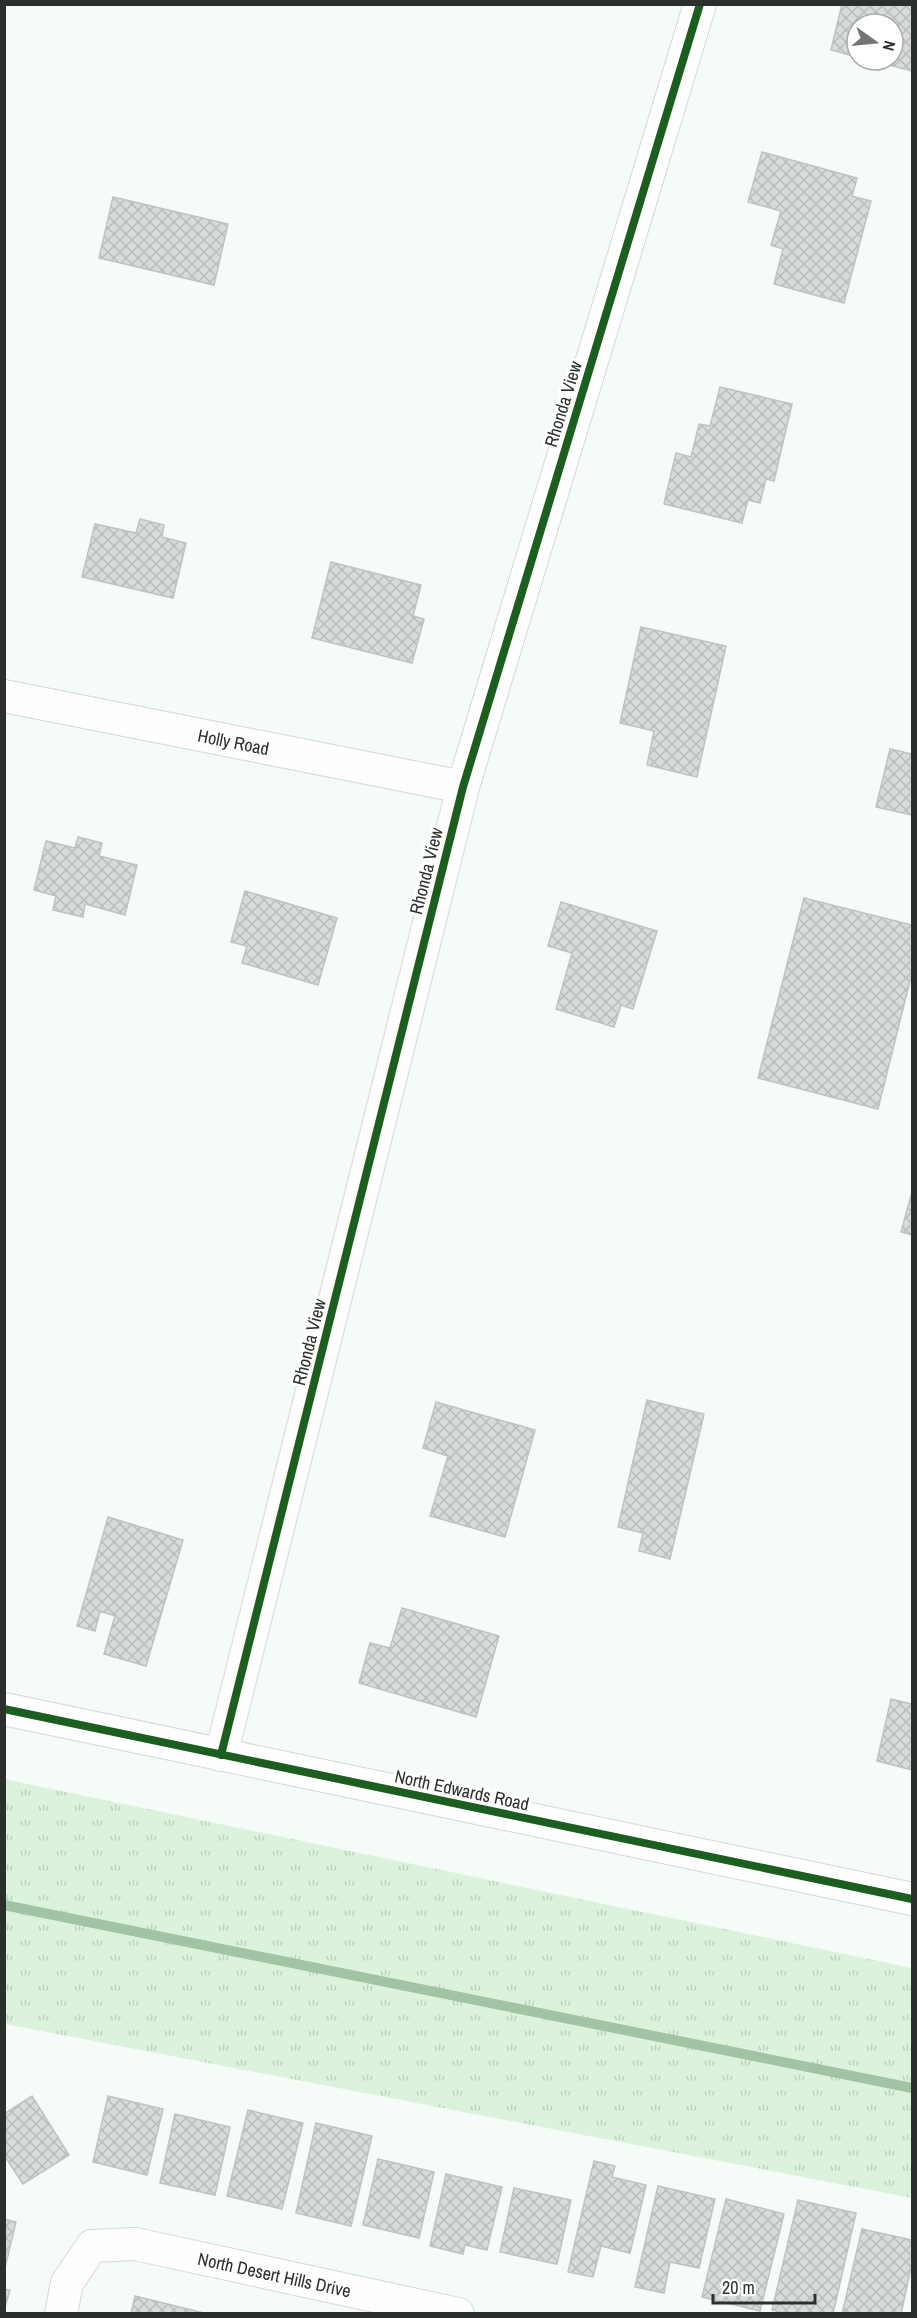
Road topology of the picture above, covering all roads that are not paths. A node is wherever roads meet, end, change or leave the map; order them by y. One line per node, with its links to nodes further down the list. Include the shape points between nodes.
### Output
1 (700, 4): 3 (street, Rhonda View)
2 (4, 696): 3 (street, Holly Road)
3 (463, 787): 5 (street, Rhonda View)
4 (4, 1710): 5 (street, North Edwards Road)
5 (222, 1755): 6 (street, North Edwards Road)
6 (912, 1899)
7 (61, 2313): 8 (street, North Desert Hills Drive, via 67,2283 92,2246 135,2244)
8 (458, 2313)

